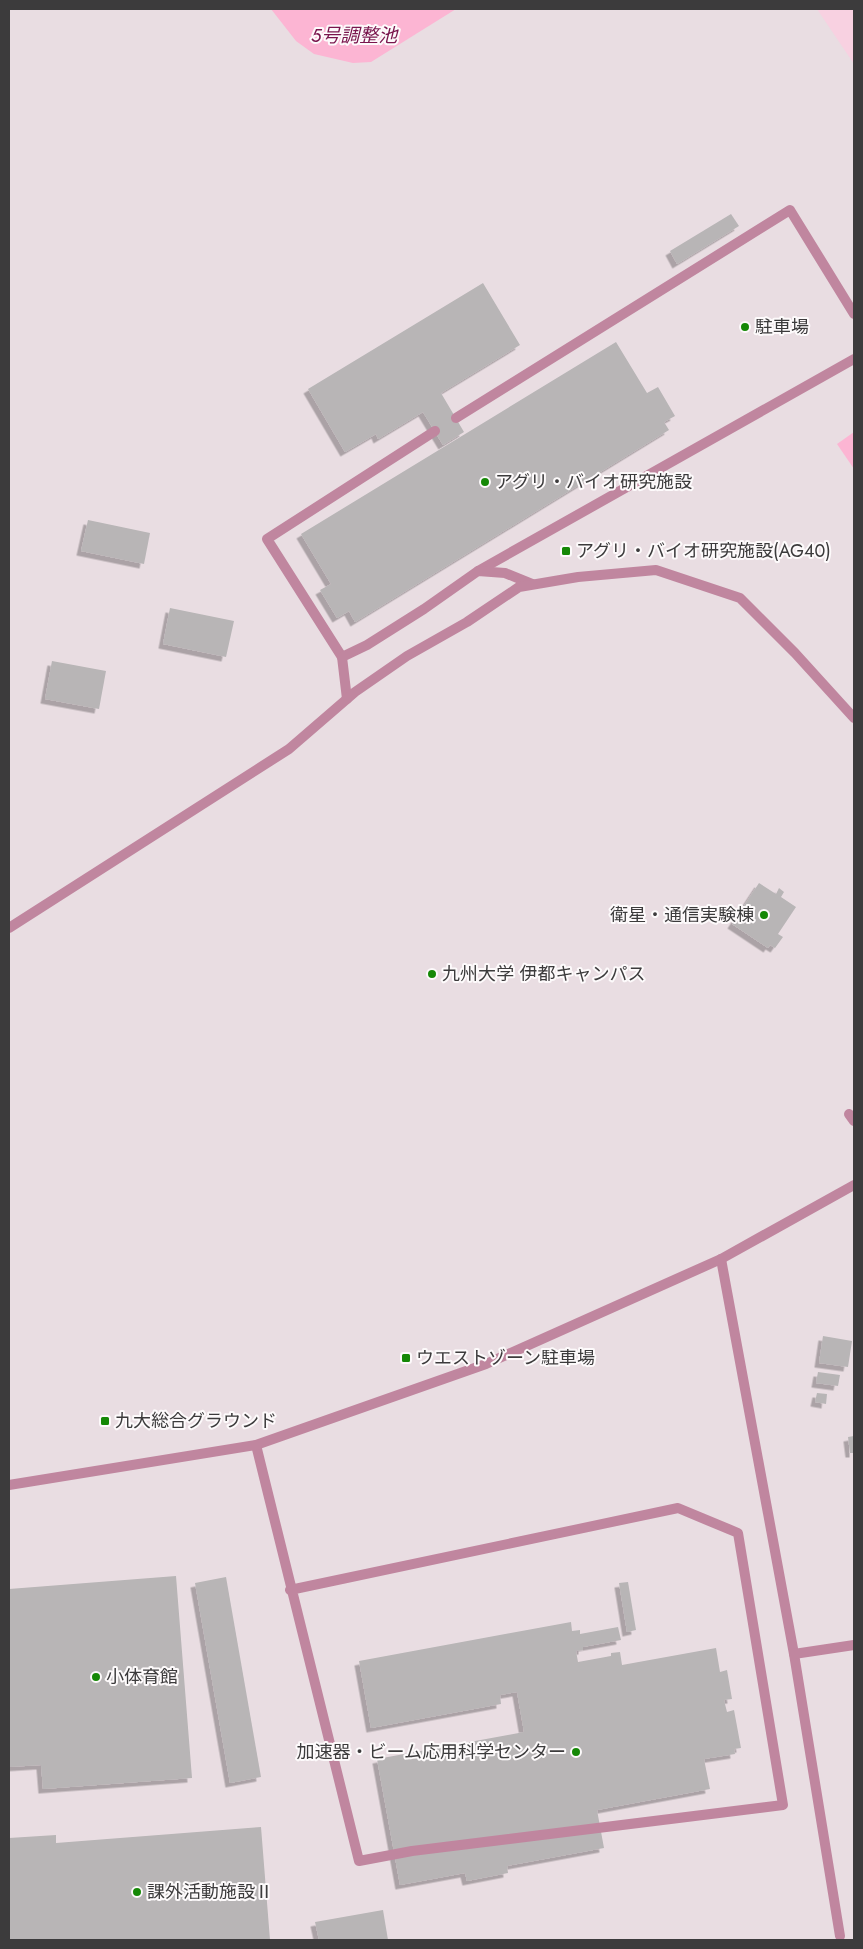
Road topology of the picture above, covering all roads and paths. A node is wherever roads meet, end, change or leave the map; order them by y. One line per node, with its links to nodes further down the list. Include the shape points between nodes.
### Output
1 (854, 314): 3 (lane, via 790,210)
2 (854, 359): 5 (lane)
3 (456, 418)
4 (435, 431): 7 (lane, via 267,539)
5 (478, 571): 6 (lane, via 505,573); 7 (lane, via 431,605)
6 (533, 584): 8 (lane, via 519,587 467,622 407,656); 9 (lane, via 656,570 740,598)
7 (342, 657): 8 (lane)
8 (347, 699): 10 (lane, via 289,749)
9 (854, 718)
10 (9, 928)
11 (854, 1185): 12 (lane)
12 (721, 1259): 13 (lane, via 486,1364); 17 (lane)
13 (256, 1444): 14 (lane); 15 (lane)
14 (9, 1485)
15 (290, 1590): 15 (lane, via 678,1508 738,1533 783,1805 359,1860)
16 (854, 1646): 17 (lane)
17 (794, 1654): 18 (lane)
18 (840, 1936)

